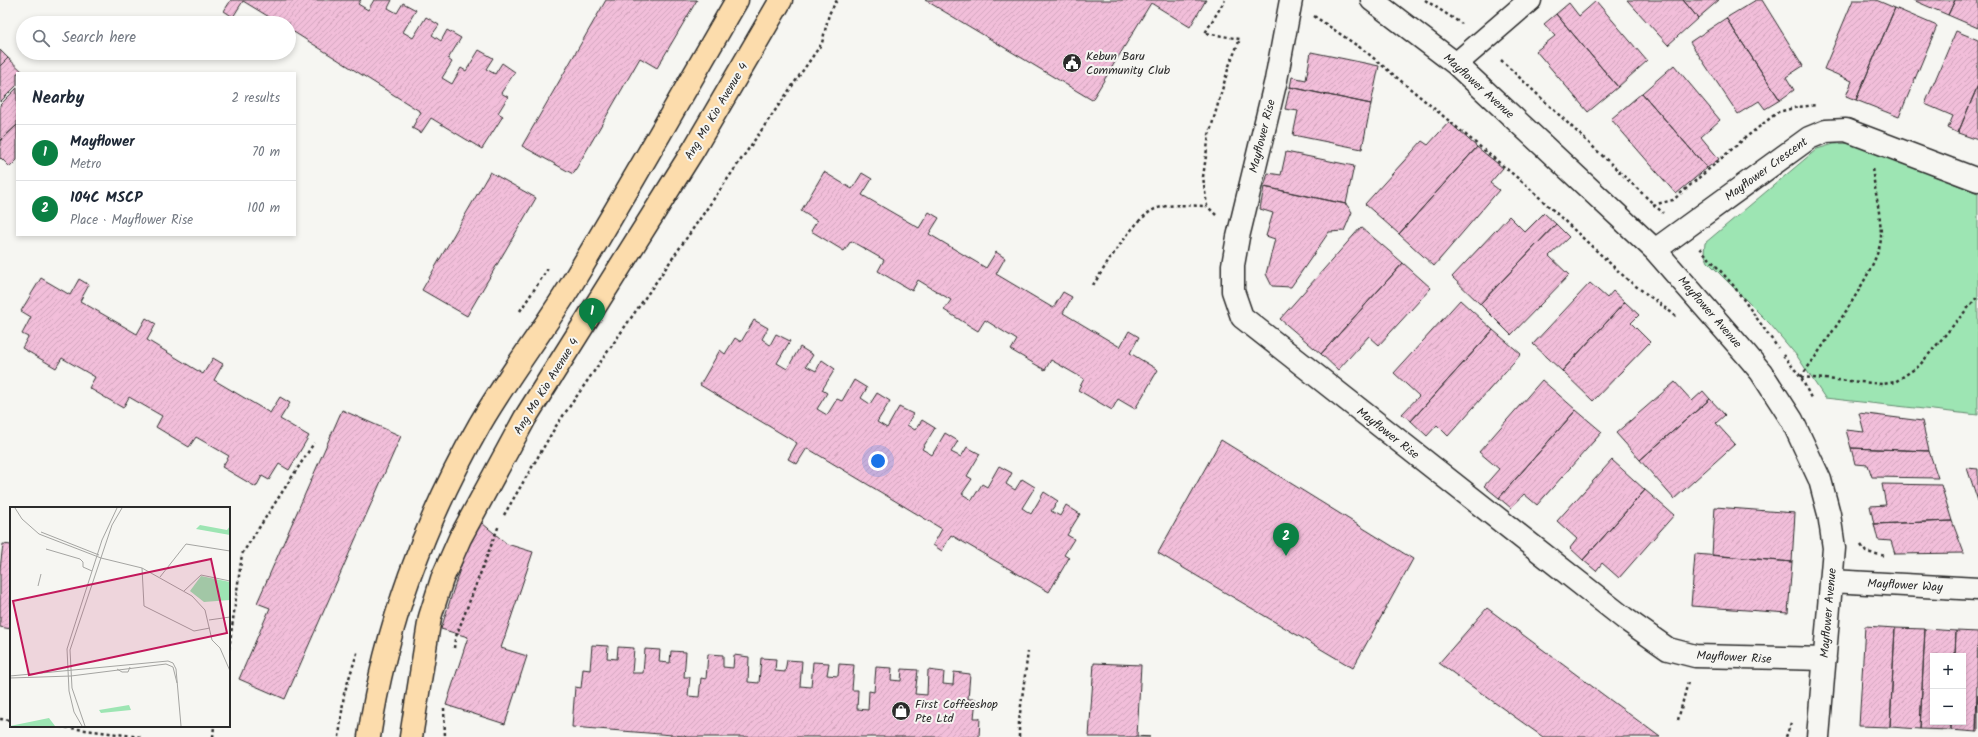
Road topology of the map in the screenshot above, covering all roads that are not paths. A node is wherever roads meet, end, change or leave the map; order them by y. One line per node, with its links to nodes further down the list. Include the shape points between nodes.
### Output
1 (737, 0): 12 (main road, via 571,286 480,425 456,471 436,512 396,617 375,694)
2 (781, 0): 13 (main road, Ang Mo Kio Avenue 4, via 694,149 525,418 460,538 442,579 430,618)
3 (1292, 0): 11 (street, Mayflower Rise, via 1233,265 1233,292 1242,317 1630,622 1668,649 1695,656)
4 (1372, 0): 6 (street, Mayflower Avenue)
5 (1530, 0): 6 (street)
6 (1456, 64): 8 (street, Mayflower Avenue)
7 (1978, 180): 8 (street, Mayflower Crescent, via 1846,130 1826,131 1809,138)
8 (1656, 250): 9 (street, Mayflower Avenue, via 1761,372 1792,420 1820,480 1829,514 1834,548)
9 (1831, 581): 10 (street, Mayflower Way); 11 (street, Mayflower Avenue)
10 (1978, 589)
11 (1825, 659): 14 (street, Mayflower Avenue)
12 (368, 737)
13 (411, 737)
14 (1818, 737)

